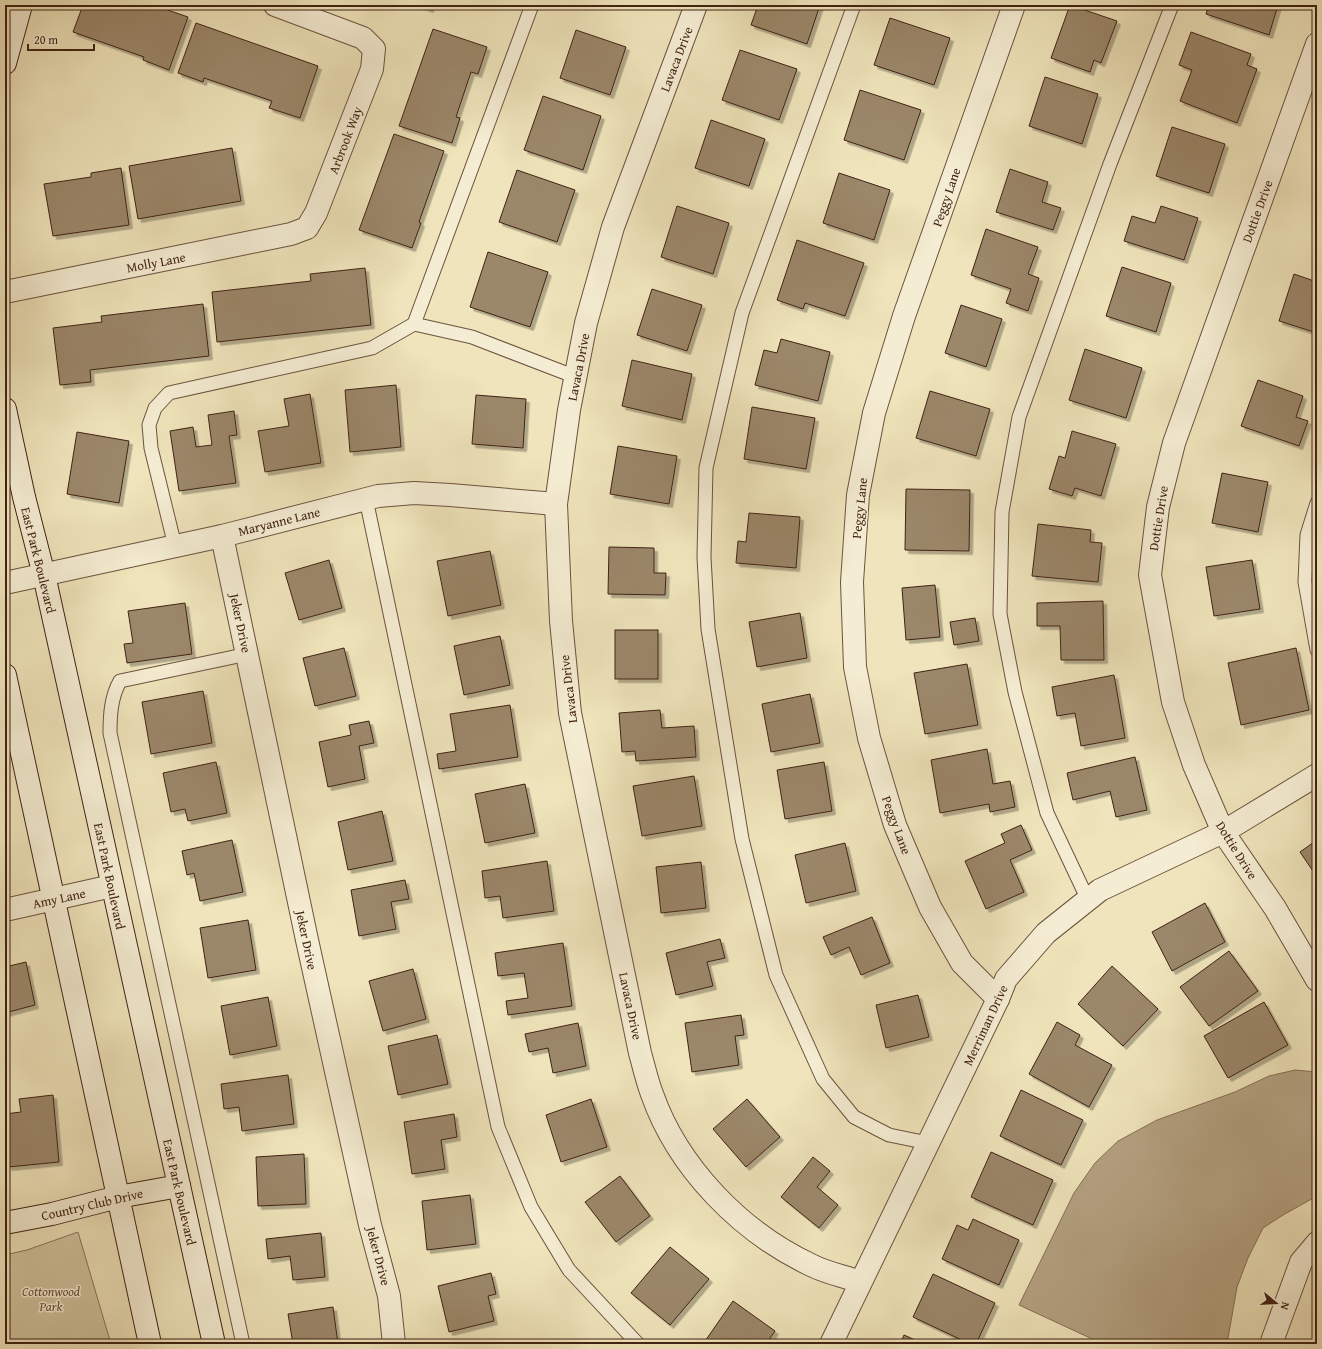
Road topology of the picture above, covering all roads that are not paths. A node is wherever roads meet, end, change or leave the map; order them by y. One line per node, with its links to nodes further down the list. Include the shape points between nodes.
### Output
1 (21, 5): 9 (street)
2 (275, 5): 10 (street, Arbrook Way, via 363,38 374,49 372,69 316,213)
3 (532, 5): 12 (lane)
4 (696, 5): 13 (street, Lavaca Drive, via 612,227 586,323)
5 (854, 5): 33 (lane, via 742,313 706,468 704,557 708,628 742,839 776,975 823,1079 854,1117 889,1135)
6 (1014, 5): 32 (street, Peggy Lane, via 904,316 874,413 858,495 852,582 855,666 869,738 895,825 930,907 962,963)
7 (1172, 5): 29 (lane, via 1110,164 1019,417 1002,512 1000,614 1015,692 1047,813)
8 (1317, 44): 26 (street, Dottie Drive, via 1174,443 1157,513 1150,575 1173,702 1194,765)
9 (5, 64)
10 (307, 228): 11 (street, Molly Lane, via 291,234)
11 (5, 292)
12 (414, 324): 13 (lane, via 472,337); 19 (lane, via 372,348 168,393 155,408 149,425 151,448)
13 (576, 377): 17 (street, Lavaca Drive)
14 (5, 409): 20 (street, East Park Boulevard)
15 (366, 499): 17 (street, Maryanne Lane, via 414,494); 18 (street, Maryanne Lane); 43 (lane, via 498,1128 531,1207 569,1270)
16 (1317, 503): 22 (lane, via 1307,535 1305,582)
17 (556, 504): 38 (street, Lavaca Drive, via 560,621 570,714 639,1045 652,1094 673,1139 703,1182 730,1210 772,1242 812,1266)
18 (222, 536): 19 (street, Maryanne Lane); 23 (street, Jeker Drive)
19 (174, 546): 20 (street, Maryanne Lane)
20 (44, 575): 21 (street, Maryanne Lane); 27 (street, East Park Boulevard)
21 (5, 583)
22 (1317, 650)
23 (248, 654): 41 (lane, via 120,681 115,690 110,713 112,741); 42 (street, Jeker Drive, via 307,940 368,1217 389,1296)
24 (5, 675): 28 (street)
25 (1317, 775): 26 (street, Merriman Drive)
26 (1223, 832): 29 (street, Merriman Drive, via 1100,890); 31 (street, Dottie Drive, via 1275,908)
27 (112, 886): 28 (street, Amy Lane); 34 (street, East Park Boulevard)
28 (53, 898): 30 (street, Amy Lane); 35 (street)
29 (1088, 900): 32 (street, Merriman Drive, via 1046,933 1006,979)
30 (5, 910)
31 (1317, 980)
32 (998, 1000): 33 (street, Merriman Drive)
33 (928, 1143): 38 (street, Merriman Drive)
34 (179, 1186): 35 (street, Country Club Drive); 40 (street, East Park Boulevard)
35 (118, 1197): 36 (street, Country Club Drive); 39 (street)
36 (5, 1223)
37 (1317, 1243): 45 (street, via 1301,1262)
38 (860, 1282): 44 (street, Merriman Drive)
39 (150, 1344)
40 (214, 1344)
41 (243, 1344)
42 (394, 1344)
43 (638, 1344)
44 (831, 1344)
45 (1271, 1344)

